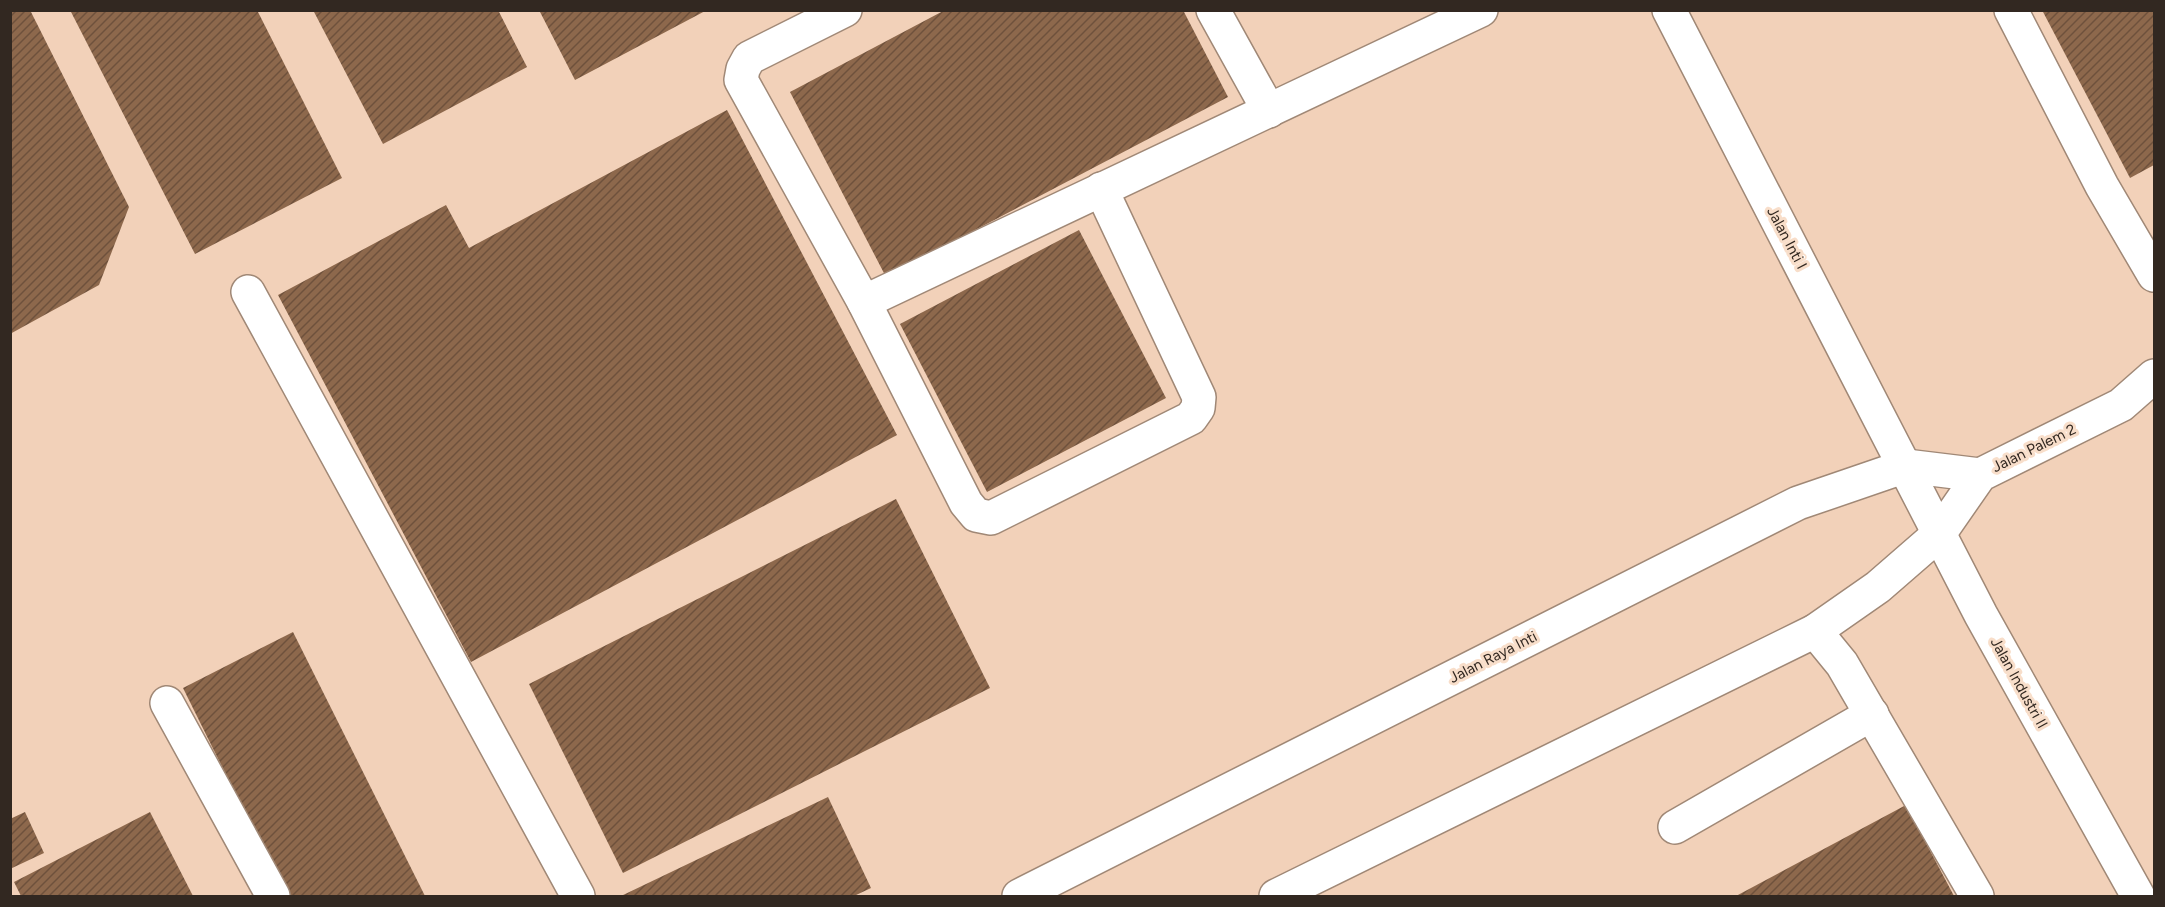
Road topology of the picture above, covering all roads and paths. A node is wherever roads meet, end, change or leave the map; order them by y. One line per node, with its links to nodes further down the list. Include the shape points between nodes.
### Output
1 (845, 10): 11 (street, via 749,58 741,80)
2 (1213, 10): 6 (street)
3 (1481, 10): 6 (street)
4 (1669, 10): 15 (street, Jalan Inti I)
5 (2012, 10): 8 (street, via 2102,186)
6 (1269, 111): 7 (street)
7 (1101, 189): 11 (street); 11 (street, via 1198,396 1198,408 1191,418 991,518 976,515 966,503)
8 (2145, 236): 9 (street)
9 (2154, 275)
10 (248, 292): 23 (street)
11 (864, 302)
12 (2154, 376): 14 (street, Jalan Palem 2)
13 (2154, 403): 14 (street, Jalan Palem 2)
14 (2121, 405): 16 (street, Jalan Palem 2)
15 (1906, 466): 16 (street, Jalan Raya Inti); 17 (street, Jalan Industri II); 24 (street, Jalan Raya Inti, via 1798,503)
16 (1980, 475): 17 (street, Jalan Palem 2)
17 (1939, 534): 18 (street, via 1878,587); 27 (street, Jalan Industri II)
18 (1815, 632): 20 (street, via 1842,664); 25 (street)
19 (167, 703): 22 (street)
20 (1872, 714): 21 (street); 26 (street)
21 (1676, 827)
22 (273, 897)
23 (578, 897)
24 (1019, 897)
25 (1276, 897)
26 (1977, 897)
27 (2138, 897)

